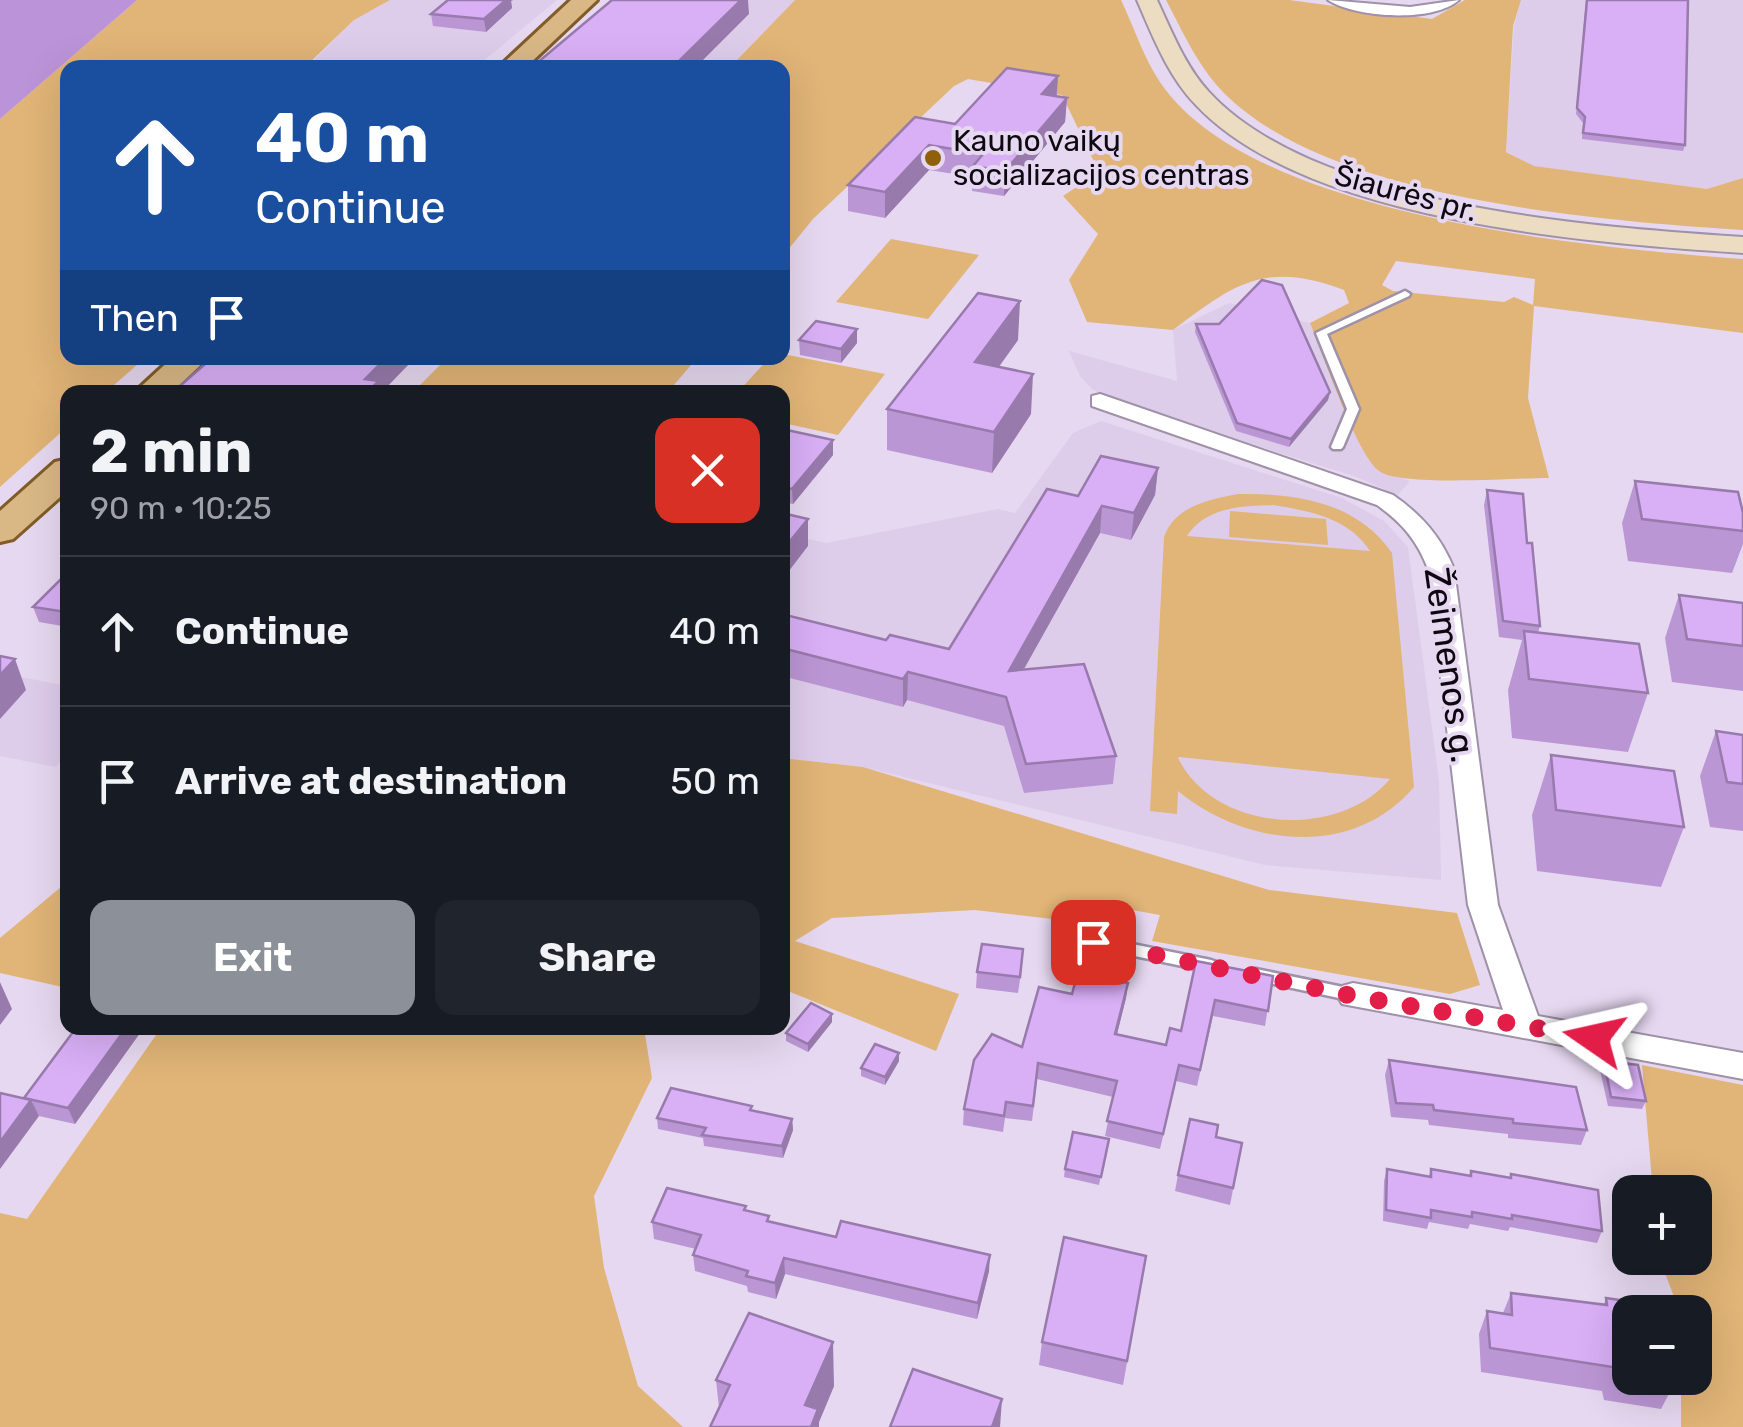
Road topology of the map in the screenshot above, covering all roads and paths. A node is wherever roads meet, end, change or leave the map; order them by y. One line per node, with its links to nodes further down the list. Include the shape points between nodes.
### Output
1 (585, 0): 5 (main road)
2 (1147, 0): 6 (main road, Šiaurės pr., via 1182,76 1212,108 1274,151 1315,168 1491,216)
3 (1336, 0): 4 (street, via 1409,10)
4 (1451, 0)
5 (519, 60)
6 (1743, 244)
7 (1404, 294): 11 (lane, via 1321,333 1353,409)
8 (183, 365): 9 (main road)
9 (160, 385)
10 (1100, 401): 18 (street, Žeimenos g., via 1354,486 1408,516 1432,546 1441,569 1483,905)
11 (1337, 447)
12 (60, 481): 13 (main road)
13 (0, 532)
14 (1093, 942): 15 (lane)
15 (1223, 968)
16 (1242, 972): 17 (lane)
17 (1353, 996): 18 (street)
18 (1524, 1024): 19 (street)
19 (1743, 1066)

